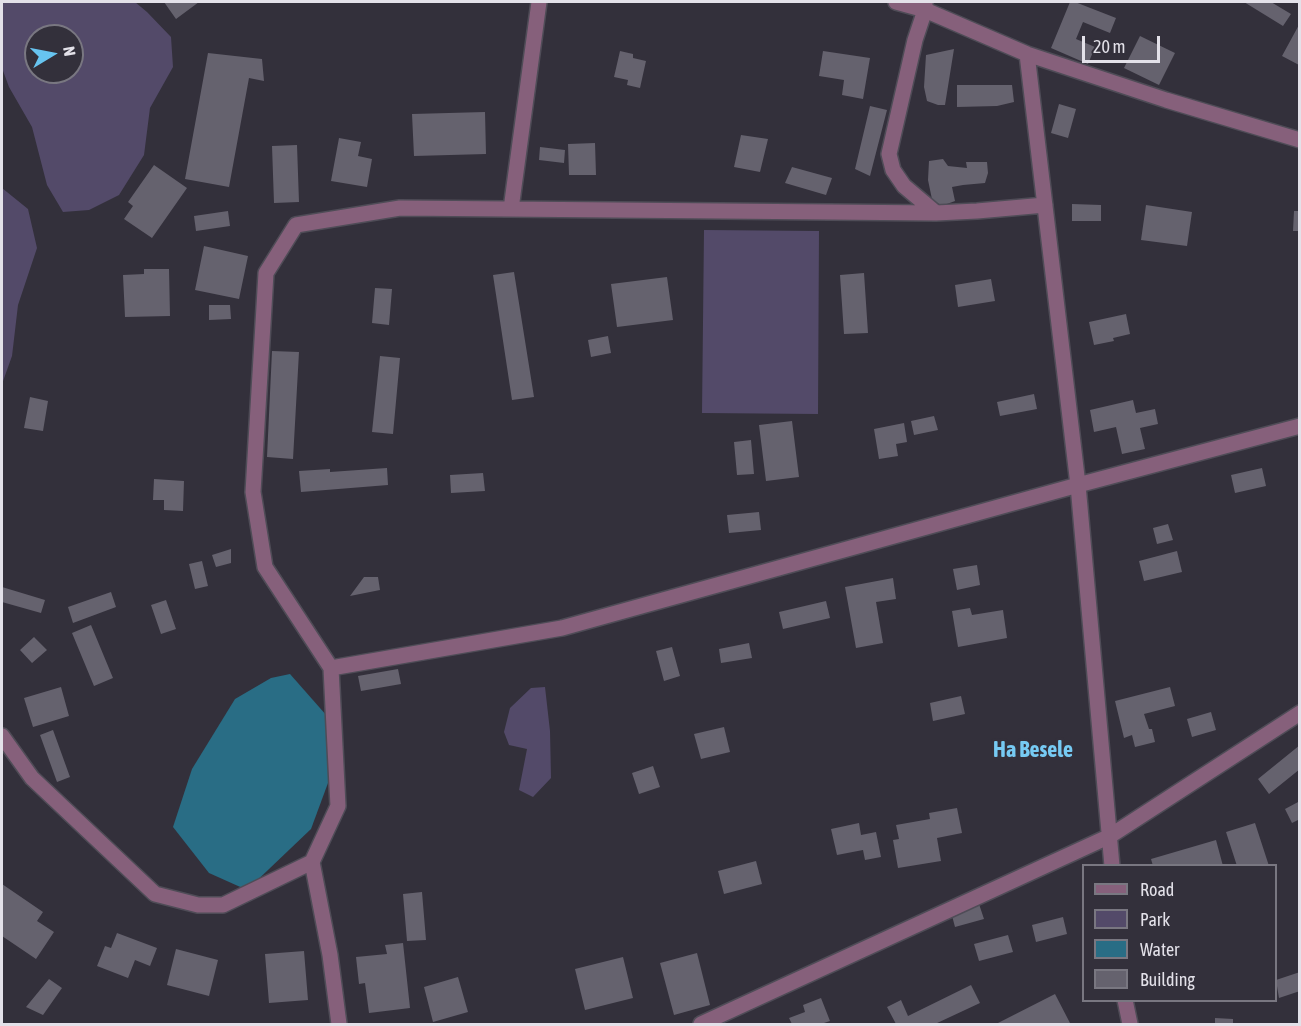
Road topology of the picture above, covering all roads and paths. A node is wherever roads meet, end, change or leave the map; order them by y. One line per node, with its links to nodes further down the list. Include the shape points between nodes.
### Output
1 (539, 2): 7 (street)
2 (896, 2): 3 (street)
3 (925, 6): 4 (street); 8 (street, via 889,154 893,170 904,186)
4 (1027, 54): 5 (street); 6 (street)
5 (1299, 140)
6 (1045, 205): 8 (street); 10 (street)
7 (511, 209): 8 (street); 11 (street, via 400,208 296,225 266,273 253,492 265,567)
8 (936, 213)
9 (1299, 426): 10 (street)
10 (1078, 484): 11 (street, via 562,628); 14 (street)
11 (331, 668): 15 (street, via 338,806)
12 (1299, 713): 14 (street)
13 (2, 736): 15 (street, via 32,778 155,894 198,905 223,905)
14 (1110, 836): 16 (street); 19 (street)
15 (312, 862): 18 (street)
16 (1112, 864)
17 (1125, 1002): 20 (street)
18 (339, 1024)
19 (701, 1024)
20 (1130, 1024)

